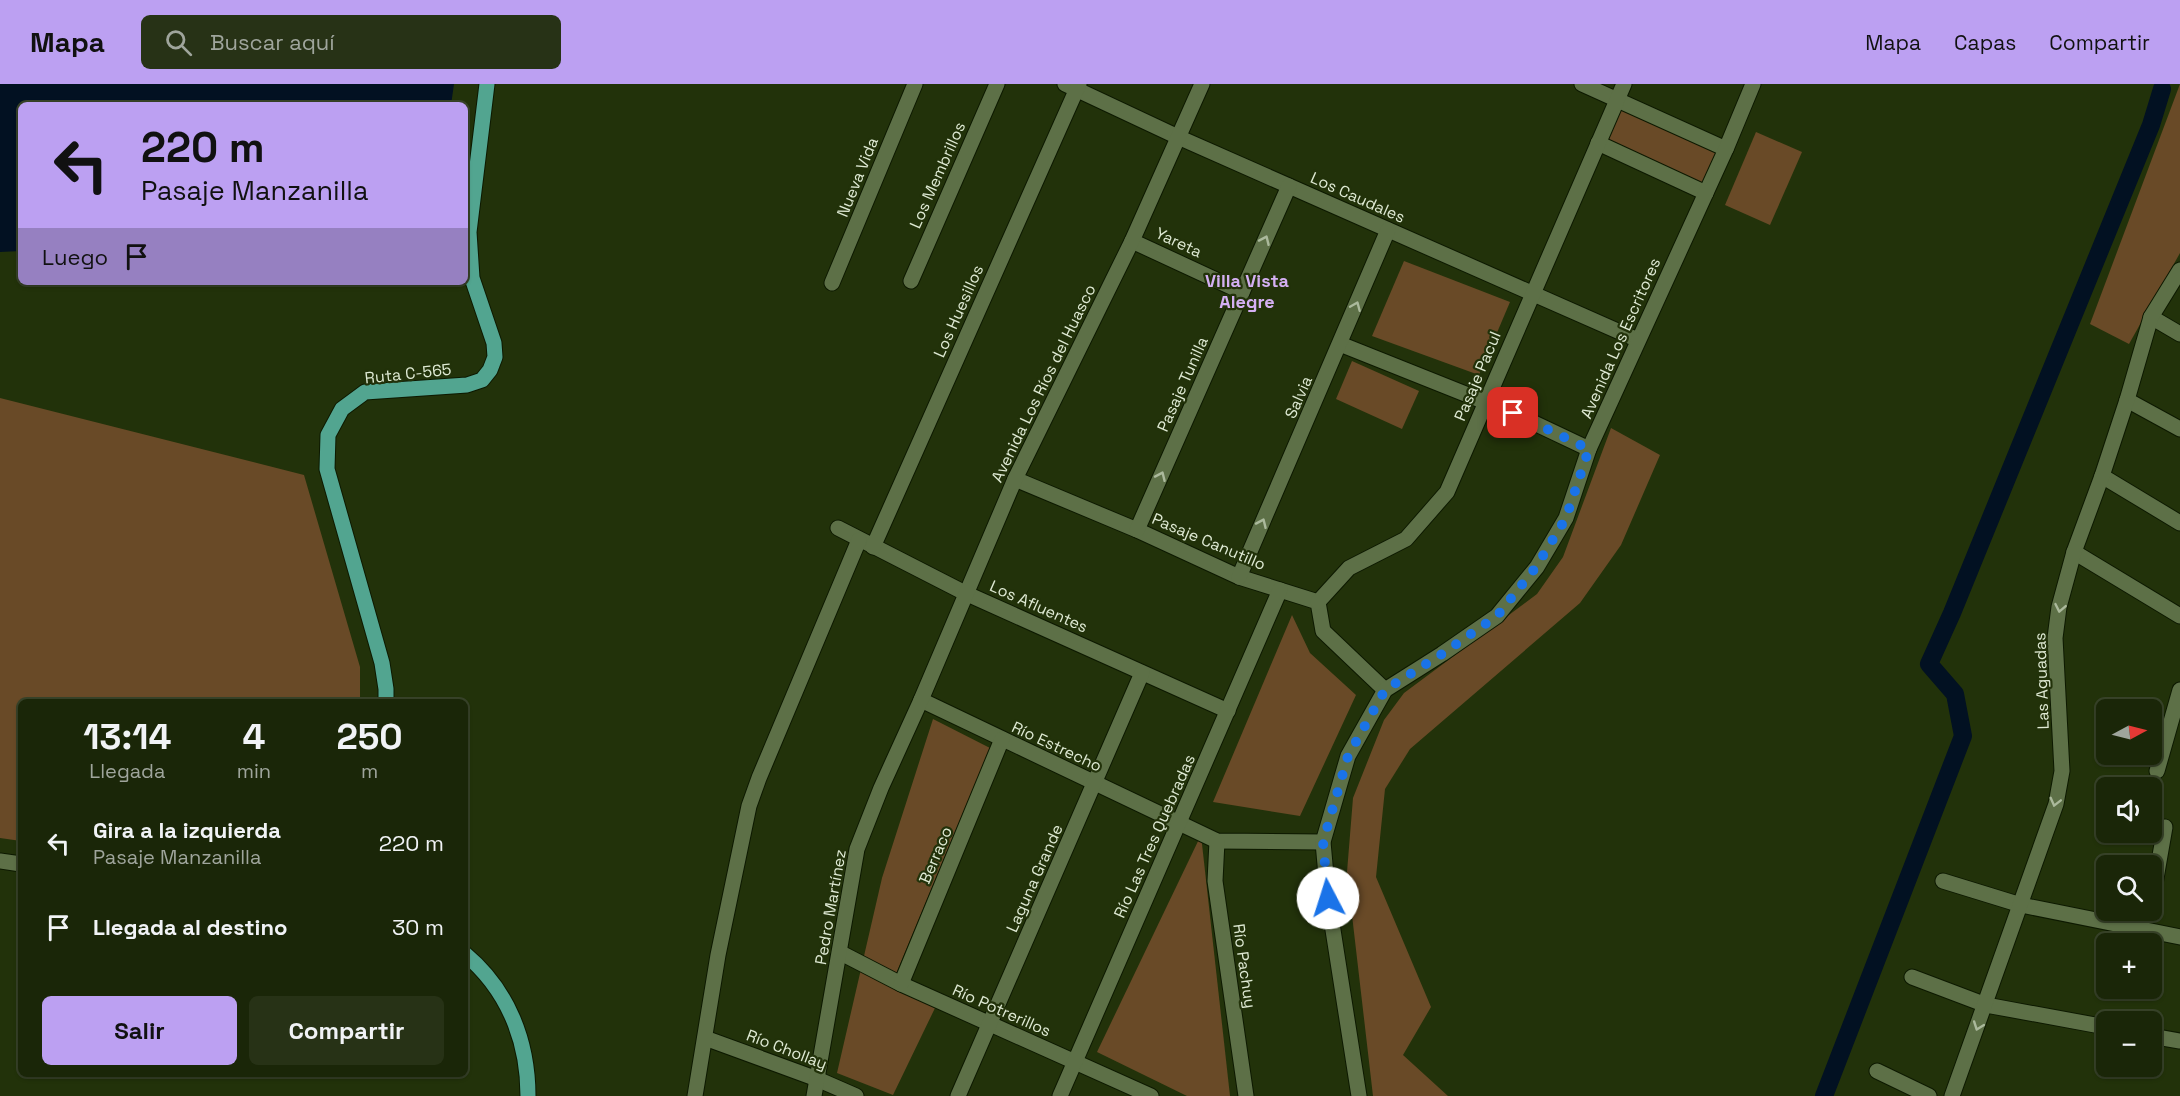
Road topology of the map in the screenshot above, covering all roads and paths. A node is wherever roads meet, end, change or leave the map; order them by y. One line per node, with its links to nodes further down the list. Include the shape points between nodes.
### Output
1 (487, 84): 45 (main road, Ruta C-565, via 469,232 472,278 494,343 495,357 490,370 482,380 467,385 365,392 342,409 328,435 327,469 382,663)
2 (915, 84): 19 (street, Nueva Vida)
3 (997, 84): 18 (street, Los Membrillos)
4 (1202, 84): 10 (street, Avenida Los Ríos del Huasco)
5 (1582, 84): 9 (street)
6 (1624, 84): 9 (street, Pasaje Pacul)
7 (1753, 84): 12 (street, Avenida Los Escritores)
8 (1073, 86): 10 (street, Los Caudales); 35 (street, Los Huesillos)
9 (1617, 100): 11 (street, Pasaje Pacul); 12 (street)
10 (1178, 137): 13 (street, Los Caudales); 16 (street, Avenida Los Ríos del Huasco)
11 (1598, 143): 14 (street); 21 (street, Pasaje Pacul)
12 (1726, 149): 14 (street, Avenida Los Escritores)
13 (1289, 186): 15 (street, Los Caudales); 20 (street, Pasaje Tunilla, one-way to 13)
14 (1706, 193): 24 (street, Avenida Los Escritores)
15 (1388, 230): 21 (street, Los Caudales); 25 (street, Salvia, one-way to 15)
16 (1132, 241): 20 (street, Yareta); 31 (street, Avenida Los Ríos del Huasco)
17 (2180, 270): 22 (street, Las Aguadas)
18 (910, 280)
19 (832, 283)
20 (1242, 292): 34 (street, Pasaje Tunilla, one-way to 20)
21 (1532, 294): 24 (street, Los Caudales); 27 (street, Pasaje Pacul)
22 (2151, 317): 23 (street); 26 (street, Las Aguadas)
23 (2180, 334)
24 (1638, 340): 29 (street, Avenida Los Escritores)
25 (1340, 344): 27 (street); 37 (street, Salvia, one-way to 25)
26 (2127, 400): 28 (street); 30 (street, Las Aguadas)
27 (1486, 402): 29 (street); 40 (street, Pasaje Pacul, via 1447,492 1406,539 1349,568)
28 (2180, 429)
29 (1589, 449): 43 (street, Avenida Los Escritores, via 1566,518 1536,567 1497,616)
30 (2102, 476): 32 (street); 36 (street, Las Aguadas)
31 (1015, 479): 34 (street, Pasaje Canutillo); 39 (street, Avenida Los Ríos del Huasco)
32 (2180, 523)
33 (838, 528): 35 (street, Los Afluentes)
34 (1137, 530): 37 (street, Pasaje Canutillo)
35 (866, 543): 39 (street, Los Afluentes); 70 (street, Los Huesillos, via 749,806)
36 (2074, 552): 41 (street); 59 (street, Las Aguadas, one-way to 59, via 2055,638 2062,771 2056,804)
37 (1239, 577): 38 (street, Pasaje Canutillo)
38 (1280, 590): 40 (street, Pasaje Canutillo); 47 (street, Río Las Tres Quebradas)
39 (965, 593): 42 (street, Los Afluentes); 46 (street, Avenida Los Ríos del Huasco)
40 (1318, 602): 43 (street, via 1323,631)
41 (2180, 616)
42 (1142, 673): 47 (street, Los Afluentes); 50 (street, Laguna Grande)
43 (1385, 690): 54 (street, Avenida Los Escritores, via 1348,756)
44 (2180, 690): 49 (street)
45 (386, 699)
46 (921, 700): 48 (street, Río Estrecho); 63 (street, Pedro Martínez, via 857,849)
47 (1228, 711): 51 (street, Río Las Tres Quebradas)
48 (1002, 739): 50 (street, Río Estrecho); 66 (street, Berraco)
49 (2157, 771)
50 (1095, 784): 51 (street, Río Estrecho); 68 (street, Laguna Grande)
51 (1180, 822): 53 (street); 73 (street, Río Las Tres Quebradas)
52 (2165, 827): 55 (street)
53 (1217, 841): 54 (street); 83 (street, Río Pachuy, via 1215,881)
54 (1323, 842): 84 (street, Avenida Los Escritores)
55 (2160, 855)
56 (0, 861): 57 (street)
57 (18, 864)
58 (1943, 881): 59 (street)
59 (2021, 905): 61 (street); 67 (street, Las Aguadas)
60 (2149, 921): 61 (street)
61 (2147, 931): 62 (street)
62 (2180, 937)
63 (840, 953): 66 (street, Río Potrerillos); 75 (street, Pedro Martínez)
64 (468, 957): 76 (main road, via 487,975 511,1012 525,1059)
65 (1912, 977): 67 (street)
66 (901, 984): 68 (street, Río Potrerillos)
67 (1986, 1005): 69 (street); 86 (street, Las Aguadas, one-way to 86)
68 (989, 1024): 73 (street, Río Potrerillos); 80 (street, Laguna Grande)
69 (2096, 1025)
70 (705, 1038): 75 (street, Río Chollay); 77 (street, Los Huesillos)
71 (2162, 1038): 72 (street)
72 (2180, 1041)
73 (1075, 1062): 81 (street, Río Las Tres Quebradas); 82 (street, Río Potrerillos)
74 (1877, 1071): 85 (street)
75 (817, 1079): 78 (street, Pedro Martínez); 79 (street, Río Chollay)
76 (528, 1096)
77 (696, 1096)
78 (814, 1096)
79 (856, 1096)
80 (958, 1096)
81 (1060, 1096)
82 (1151, 1096)
83 (1246, 1096)
84 (1359, 1096)
85 (1929, 1096)
86 (1952, 1096)

